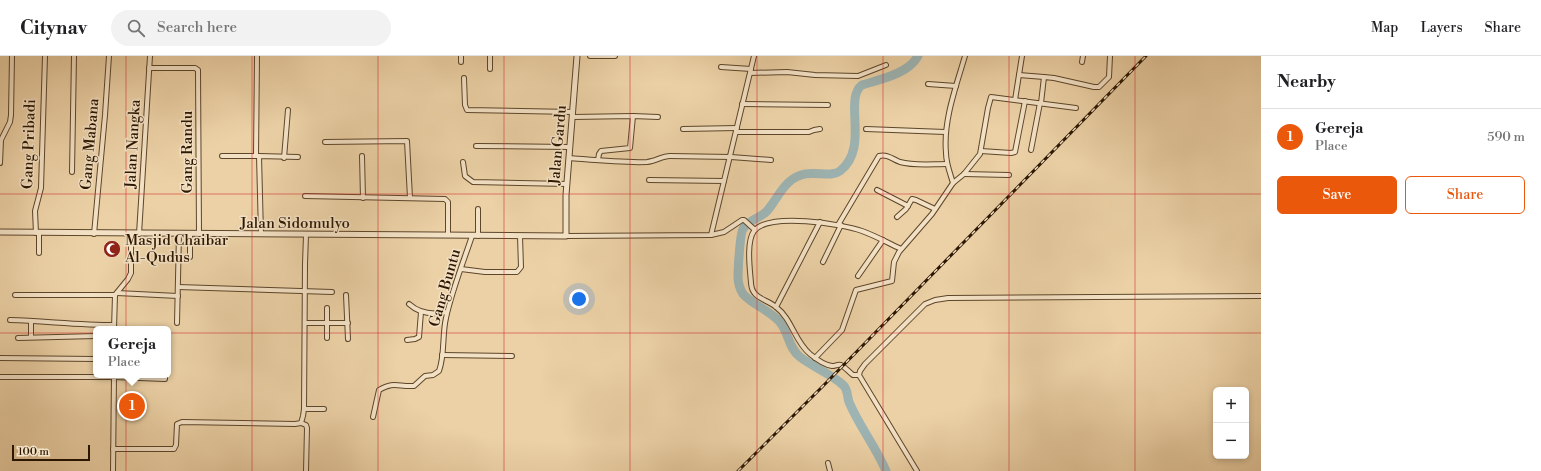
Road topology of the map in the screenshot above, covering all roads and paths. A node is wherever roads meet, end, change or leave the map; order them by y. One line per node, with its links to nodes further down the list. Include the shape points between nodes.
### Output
1 (12, 56): 59 (street, via 11,116 1,140)
2 (45, 56): 80 (street, Gang Pribadi)
3 (74, 56): 61 (street)
4 (109, 56): 81 (street, Gang Mabana)
5 (150, 56): 21 (street, Jalan Nangka)
6 (258, 56): 50 (street)
7 (461, 56): 17 (street)
8 (490, 56): 22 (street)
9 (577, 56): 36 (street, Jalan Gardu)
10 (590, 56): 11 (street)
11 (615, 56)
12 (754, 56): 23 (street)
13 (965, 56): 28 (street)
14 (1022, 56): 24 (street)
15 (1083, 56): 18 (street)
16 (1110, 56): 25 (street, via 1109,77 1099,87)
17 (461, 62)
18 (1082, 62)
19 (886, 65): 23 (street, via 858,76)
20 (721, 67): 23 (street)
21 (149, 68): 83 (street, Jalan Nangka); 86 (street, Gang Randu, via 198,70)
22 (490, 69)
23 (750, 71): 32 (street)
24 (1019, 75): 25 (street); 29 (street)
25 (1044, 77): 31 (street)
26 (464, 78): 36 (street, via 465,105 468,110)
27 (928, 84): 28 (street)
28 (956, 86): 43 (street)
29 (1015, 100): 30 (street); 48 (street, via 991,97)
30 (1025, 101): 31 (street); 48 (street, via 1015,152)
31 (1040, 103): 34 (street); 47 (street)
32 (742, 104): 33 (street); 42 (street)
33 (828, 105)
34 (1076, 108)
35 (288, 110): 54 (street)
36 (573, 114): 37 (street); 46 (street, Jalan Gardu)
37 (633, 116): 38 (street); 56 (street, via 630,148 601,151)
38 (658, 117)
39 (683, 129): 42 (street)
40 (820, 129): 42 (street, via 809,132)
41 (866, 129): 43 (street)
42 (736, 130): 53 (street)
43 (945, 132): 60 (street)
44 (324, 142): 71 (street, via 406,141)
45 (476, 146): 46 (street)
46 (569, 147): 55 (street, Jalan Gardu)
47 (1031, 150)
48 (982, 151): 62 (street)
49 (222, 156): 50 (street)
50 (258, 156): 54 (street); 87 (street)
51 (362, 156): 70 (street)
52 (298, 157): 54 (street)
53 (731, 157): 56 (street, via 664,156 660,160 647,162); 57 (street); 65 (street)
54 (284, 158)
55 (569, 158): 56 (street); 67 (street, Jalan Gardu)
56 (598, 160)
57 (771, 160)
58 (463, 162): 67 (street, via 466,176 473,182)
59 (0, 163)
60 (947, 164): 66 (street); 77 (street, via 905,163 891,157 880,156)
61 (72, 172)
62 (964, 174): 63 (street); 66 (street)
63 (1009, 175)
64 (650, 180): 65 (street)
65 (724, 181): 90 (street)
66 (953, 183): 74 (street)
67 (567, 184): 94 (street, Jalan Gardu)
68 (877, 190): 72 (street)
69 (305, 196): 70 (street)
70 (363, 198): 71 (street)
71 (410, 198): 89 (street, via 447,200)
72 (908, 206): 74 (street, via 914,199); 75 (street)
73 (478, 209): 92 (street)
74 (935, 209): 96 (street)
75 (897, 217)
76 (820, 222): 77 (street); 78 (street, via 789,221); 111 (street)
77 (839, 225): 95 (street); 99 (street)
78 (753, 229): 90 (street, via 744,220 740,220 724,232); 111 (street, via 750,246 751,289 754,294)
79 (0, 232): 80 (street, Jalan Sidomulyo)
80 (37, 233): 81 (street, Jalan Sidomulyo); 97 (street, Gang Pribadi)
81 (94, 234): 82 (street, Jalan Sidomulyo)
82 (132, 234): 83 (street, Jalan Sidomulyo); 105 (street, via 131,273)
83 (140, 234): 84 (street, Jalan Sidomulyo)
84 (179, 234): 85 (street, Jalan Sidomulyo); 102 (street)
85 (190, 234): 86 (street, Jalan Sidomulyo); 98 (street)
86 (199, 234): 87 (street, Jalan Sidomulyo)
87 (261, 234): 88 (street, Jalan Sidomulyo)
88 (306, 235): 89 (street, Jalan Sidomulyo); 103 (street)
89 (448, 235): 91 (street, Jalan Sidomulyo)
90 (711, 235): 94 (street)
91 (472, 236): 92 (street, Jalan Sidomulyo); 100 (street, Gang Buntu)
92 (478, 236): 93 (street, Jalan Sidomulyo)
93 (520, 236): 94 (street, Jalan Sidomulyo); 100 (street, via 519,271 501,273)
94 (566, 236)
95 (883, 240): 96 (street); 101 (street)
96 (901, 249): 132 (street, via 894,262 892,281 856,290 842,330)
97 (39, 253)
98 (190, 257)
99 (823, 262)
100 (461, 269): 114 (street, Gang Buntu)
101 (858, 276)
102 (178, 287): 103 (street); 108 (street)
103 (304, 291): 104 (street); 119 (street)
104 (332, 292)
105 (116, 294): 106 (street); 108 (street); 122 (street)
106 (15, 295)
107 (346, 295): 120 (street)
108 (178, 296): 118 (street)
109 (1261, 296): 134 (street, via 935,300 917,311 865,364)
110 (409, 304): 113 (street)
111 (776, 307): 132 (street, via 791,325 804,348)
112 (327, 308): 117 (street)
113 (421, 312): 114 (street); 128 (street, via 419,337)
114 (447, 312): 129 (street, Gang Buntu)
115 (10, 320): 116 (street)
116 (31, 321): 121 (street); 124 (street)
117 (327, 322): 119 (street); 120 (street); 126 (street)
118 (177, 323)
119 (305, 323): 140 (street)
120 (348, 323): 127 (street)
121 (100, 326)
122 (114, 326)
123 (93, 336): 124 (street)
124 (31, 337): 125 (street)
125 (18, 338)
126 (327, 338)
127 (348, 339)
128 (407, 340)
129 (442, 354): 130 (street); 142 (street, Gang Buntu, via 439,371 425,376 414,386 392,384 379,390)
130 (512, 356)
131 (0, 358): 133 (street)
132 (815, 358): 134 (street, via 833,366 838,364 853,375)
133 (93, 359)
134 (859, 375): 149 (street)
135 (93, 376): 136 (street)
136 (0, 377)
137 (114, 378): 144 (street)
138 (148, 378): 139 (street)
139 (165, 378)
140 (304, 409): 141 (street); 143 (street)
141 (324, 409)
142 (373, 417)
143 (301, 423): 144 (street, via 182,422 177,424 174,450); 147 (street, via 306,425)
144 (113, 449): 146 (street)
145 (828, 463): 148 (street)
146 (113, 471)
147 (306, 471)
148 (830, 471)
149 (917, 471)

